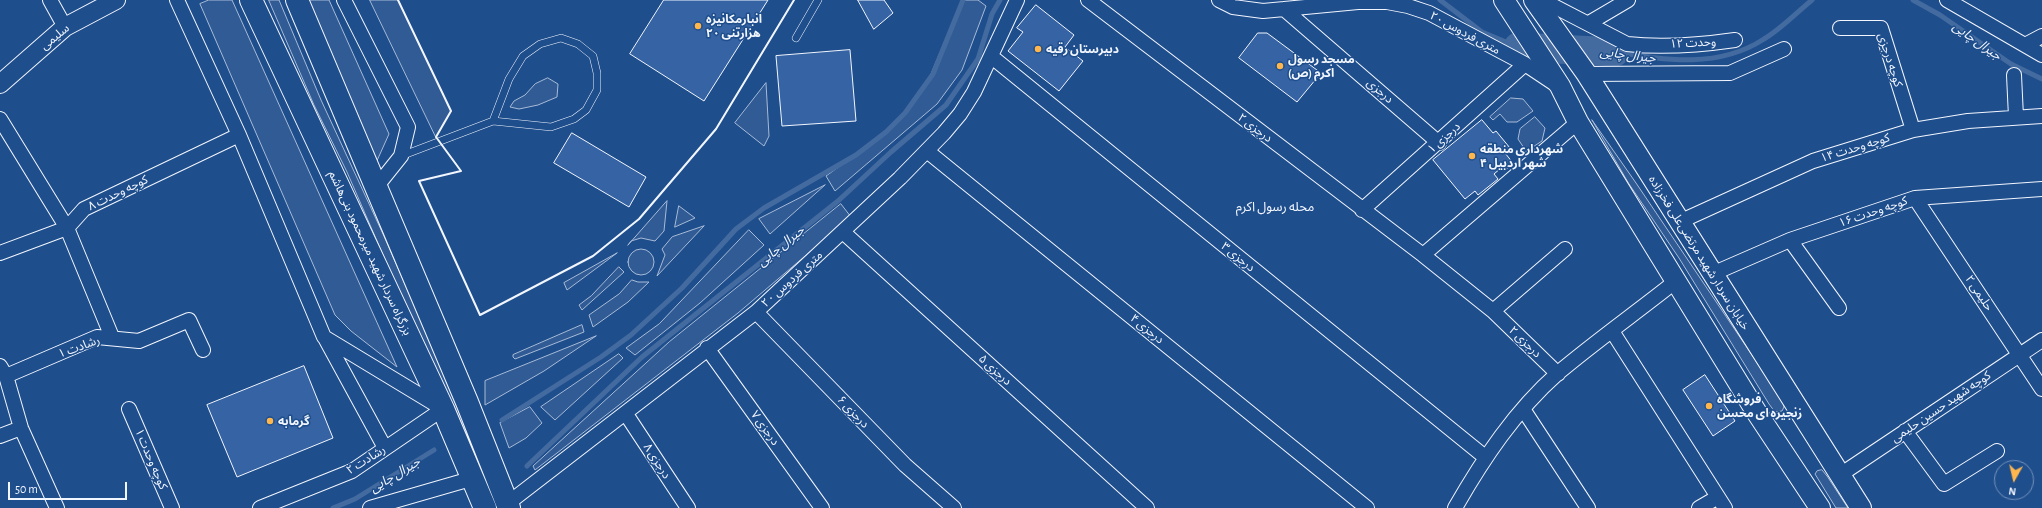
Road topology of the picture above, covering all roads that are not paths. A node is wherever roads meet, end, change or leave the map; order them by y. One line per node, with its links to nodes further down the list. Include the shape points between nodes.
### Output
1 (50, 0): 17 (street)
2 (116, 0): 17 (street, سلیمی)
3 (176, 0): 37 (street)
4 (251, 0): 68 (highway, بزرگراه سردار شهید میرمحمود بنی‌هاشم)
5 (296, 0): 41 (highway)
6 (344, 0): 40 (street, via 408,127)
7 (818, 0): 20 (lane)
8 (1017, 0): 25 (street, ۲۰ متری فردوس)
9 (1088, 0): 44 (street, درجزی ۲)
10 (1219, 0): 15 (street, ۲۰ متری فردوس, via 1233,7 1248,10 1263,12)
11 (1504, 0): 30 (main road)
12 (1537, 0): 16 (street, وحدت ۱۲); 27 (main road, خیابان سردار شهید مرتضی‌علی فخرزاده)
13 (1628, 0): 16 (street)
14 (1947, 0): 22 (street)
15 (1284, 9): 26 (street, ۲۰ متری فردوس, via 1388,2 1408,6 1429,13); 38 (street, درجزی)
16 (1589, 23): 21 (street, وحدت ۱۲, via 1627,44 1640,46)
17 (64, 27): 29 (street, سلیمی)
18 (1840, 28): 36 (street, کوچه درجزی, via 1881,28)
19 (2042, 36): 22 (street)
20 (796, 38)
21 (1735, 40)
22 (2025, 45): 24 (street)
23 (1784, 49): 27 (street, via 1730,73)
24 (2042, 55)
25 (992, 57): 39 (street, ۲۰ متری فردوس, via 960,114); 76 (street, درجزی ۳)
26 (1525, 64): 30 (street, ۲۰ متری فردوس); 38 (street, درجزی ۱)
27 (1586, 74): 45 (main road, خیابان سردار شهید مرتضی‌علی فخرزاده)
28 (2014, 75): 32 (street)
29 (0, 84)
30 (1560, 86): 35 (main road)
31 (2042, 116): 32 (street, کوچه وحدت ۱۴)
32 (2016, 117): 36 (street, کوچه وحدت ۱۴, via 1968,121)
33 (0, 119): 46 (street)
34 (493, 121): 34 (lane, via 551,127 574,119 586,110 597,90 598,73 593,56 578,44 561,38 540,44 523,56 509,79); 40 (lane)
35 (1578, 122): 51 (street); 53 (main road)
36 (1913, 130): 45 (street, کوچه وحدت ۱۴, via 1813,161)
37 (239, 135): 46 (street, کوچه وحدت ۸, via 84,209); 59 (street)
38 (1439, 143): 44 (street, درجزی ۱)
39 (927, 151): 47 (street, ۲۰ متری فردوس); 90 (street, درجزی ۴)
40 (401, 156): 41 (street)
41 (377, 186): 80 (highway)
42 (2042, 189): 43 (street, کوچه وحدت ۱۶)
43 (1915, 198): 48 (street, کوچه وحدت ۱۶); 63 (street, حلیمی ۲)
44 (1362, 210): 51 (street, درجزی ۲)
45 (1679, 222): 52 (main road, خیابان سردار شهید مرتضی‌علی فخرزاده)
46 (68, 228): 50 (street, کوچه وحدت ۸); 58 (street)
47 (843, 232): 56 (street, ۲۰ متری فردوس); 89 (street, درجزی ۵)
48 (1790, 240): 52 (street, کوچه وحدت ۱۶); 54 (street)
49 (1565, 248): 55 (street)
50 (0, 253)
51 (1423, 255): 55 (street, درجزی ۲)
52 (1712, 274): 77 (main road, خیابان سردار شهید مرتضی‌علی فخرزاده)
53 (1676, 281): 57 (street); 94 (main road, via 1757,413)
54 (1839, 308)
55 (1493, 311): 65 (street, درجزی ۲)
56 (756, 312): 61 (street, ۲۰ متری فردوس); 88 (street, درجزی ۶, via 905,465)
57 (1612, 331): 65 (street); 79 (street)
58 (112, 337): 62 (street, رشادت ۱, via 139,341 189,320); 64 (street, رشادت ۱, via 97,337)
59 (324, 337): 68 (street); 74 (street)
60 (2042, 340): 63 (street, کوچه شهید حسین حلیمی)
61 (708, 348): 70 (street, ۲۰ متری فردوس); 87 (street, درجزی ۷)
62 (203, 350)
63 (2020, 354): 66 (street, حلیمی ۲); 72 (street, کوچه شهید حسین حلیمی)
64 (3, 371): 71 (street)
65 (1558, 374): 69 (street)
66 (2042, 389)
67 (129, 409): 82 (street, کوچه وحدت ۱)
68 (443, 409): 74 (street, رشادت ۲); 78 (highway, بزرگراه سردار شهید میرمحمود بنی‌هاشم)
69 (1523, 409): 76 (street); 92 (street)
70 (626, 414): 80 (street, ۲۰ متری فردوس); 86 (street, درجزی ۸)
71 (21, 428): 73 (street); 81 (street)
72 (1905, 431): 75 (street, via 1944,484); 77 (street, کوچه شهید حسین حلیمی)
73 (0, 436)
74 (385, 448): 83 (street, رشادت ۲, via 352,471)
75 (1997, 450)
76 (1485, 457): 91 (street)
77 (1840, 475): 95 (main road, خیابان سردار شهید مرتضی‌علی فخرزاده)
78 (474, 478): 84 (street); 85 (highway, بزرگراه سردار شهید میرمحمود بنی‌هاشم)
79 (1721, 502): 93 (street)
80 (508, 506)
81 (57, 508)
82 (172, 508)
83 (260, 508)
84 (370, 508)
85 (485, 508)
86 (688, 508)
87 (822, 508)
88 (954, 508)
89 (1147, 508)
90 (1367, 508)
91 (1455, 508)
92 (1588, 508)
93 (1699, 508)
94 (1820, 508)
95 (1861, 508)

